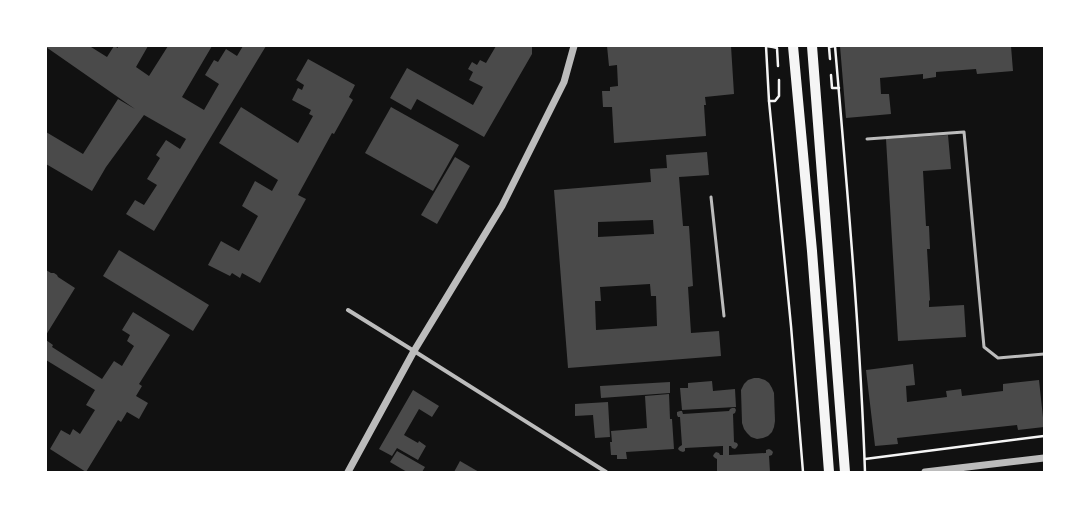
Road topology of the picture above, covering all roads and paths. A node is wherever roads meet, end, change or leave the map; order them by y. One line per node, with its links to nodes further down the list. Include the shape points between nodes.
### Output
1 (574, 46): 16 (street, via 564,82 502,206)
2 (766, 46): 7 (path, via 777,48); 11 (path)
3 (793, 46): 24 (main road)
4 (812, 46): 25 (main road)
5 (835, 46): 6 (path, via 829,47); 10 (path)
6 (830, 59)
7 (778, 66)
8 (831, 75): 10 (path, via 832,88)
9 (779, 80): 11 (path, via 779,96 775,101)
10 (839, 88): 19 (path)
11 (769, 101): 23 (path)
12 (867, 139): 17 (lane, via 964,132 984,348 998,358)
13 (711, 197): 15 (lane)
14 (348, 310): 16 (street)
15 (724, 316)
16 (414, 351): 21 (street); 22 (street)
17 (1044, 354)
18 (1044, 436): 19 (path)
19 (865, 458): 26 (path)
20 (1044, 458): 27 (street)
21 (348, 472)
22 (606, 472)
23 (803, 472)
24 (829, 472)
25 (846, 472)
26 (865, 472)
27 (925, 472)

